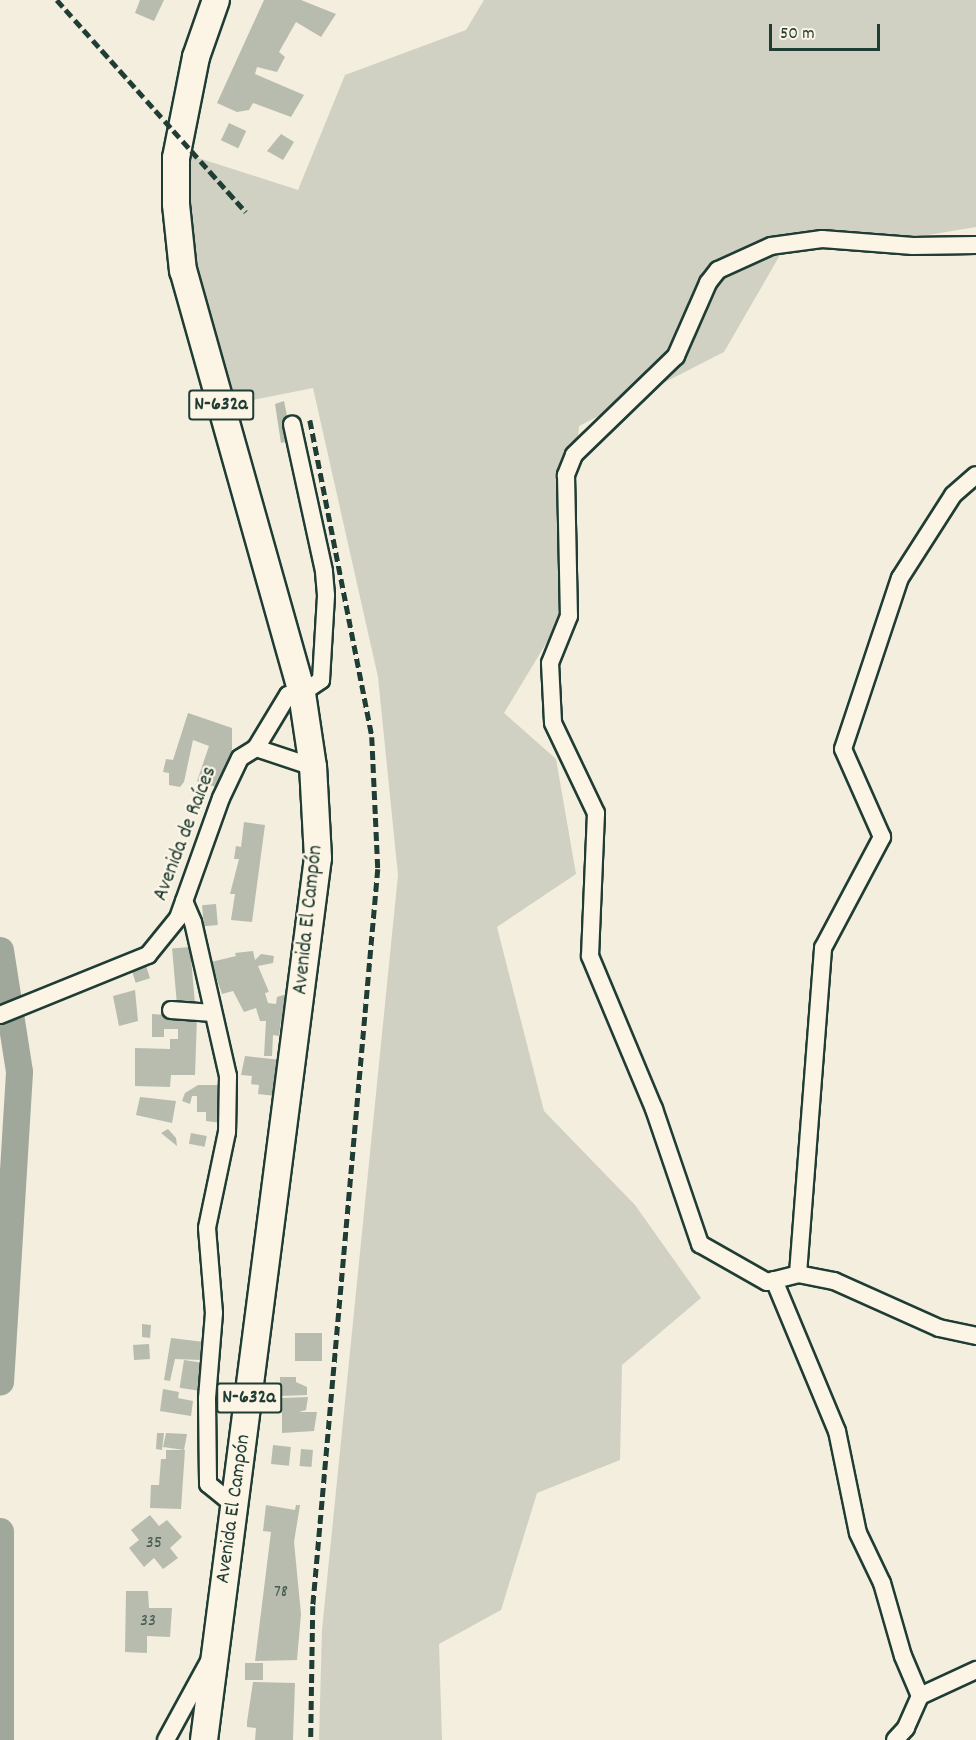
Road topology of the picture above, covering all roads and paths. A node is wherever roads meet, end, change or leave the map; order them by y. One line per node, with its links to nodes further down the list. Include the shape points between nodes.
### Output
1 (216, 0): 5 (main road, Avenida El Campón / N-632a, via 196,57 176,158 183,271)
2 (976, 245): 13 (street, via 913,246 822,239 771,246 718,270 708,283 676,356 587,438 566,474 569,616 550,663 551,687 553,723 596,813 590,956 654,1109 700,1244 766,1282)
3 (292, 424): 5 (street, via 326,595 321,680)
4 (976, 475): 12 (street, via 953,495 900,578 843,749 882,837 823,948)
5 (302, 693): 6 (street, Avenida de Raíces, via 288,695); 7 (main road, Avenida El Campón / N-632a)
6 (256, 748): 7 (street); 8 (street, Avenida de Raíces, via 240,758 221,798)
7 (313, 767): 15 (main road, Avenida El Campón / N-632a, via 316,888)
8 (184, 900): 10 (street, via 193,922); 11 (street, Avenida de Raíces, via 178,918 148,956)
9 (171, 1010): 10 (street)
10 (213, 1012): 15 (street, via 228,1076 227,1132 207,1228 214,1313 207,1399 208,1484)
11 (0, 1015)
12 (798, 1274): 13 (street); 14 (street, via 834,1281 939,1328)
13 (774, 1280): 18 (street, via 837,1431 858,1533 882,1583 903,1656)
14 (976, 1336)
15 (234, 1505): 16 (main road, Avenida El Campón / N-632a)
16 (216, 1645): 19 (street, via 191,1699); 20 (main road, Avenida El Campón / N-632a)
17 (976, 1670): 18 (street)
18 (920, 1696): 21 (street, via 906,1728)
19 (166, 1740)
20 (204, 1740)
21 (895, 1740)

